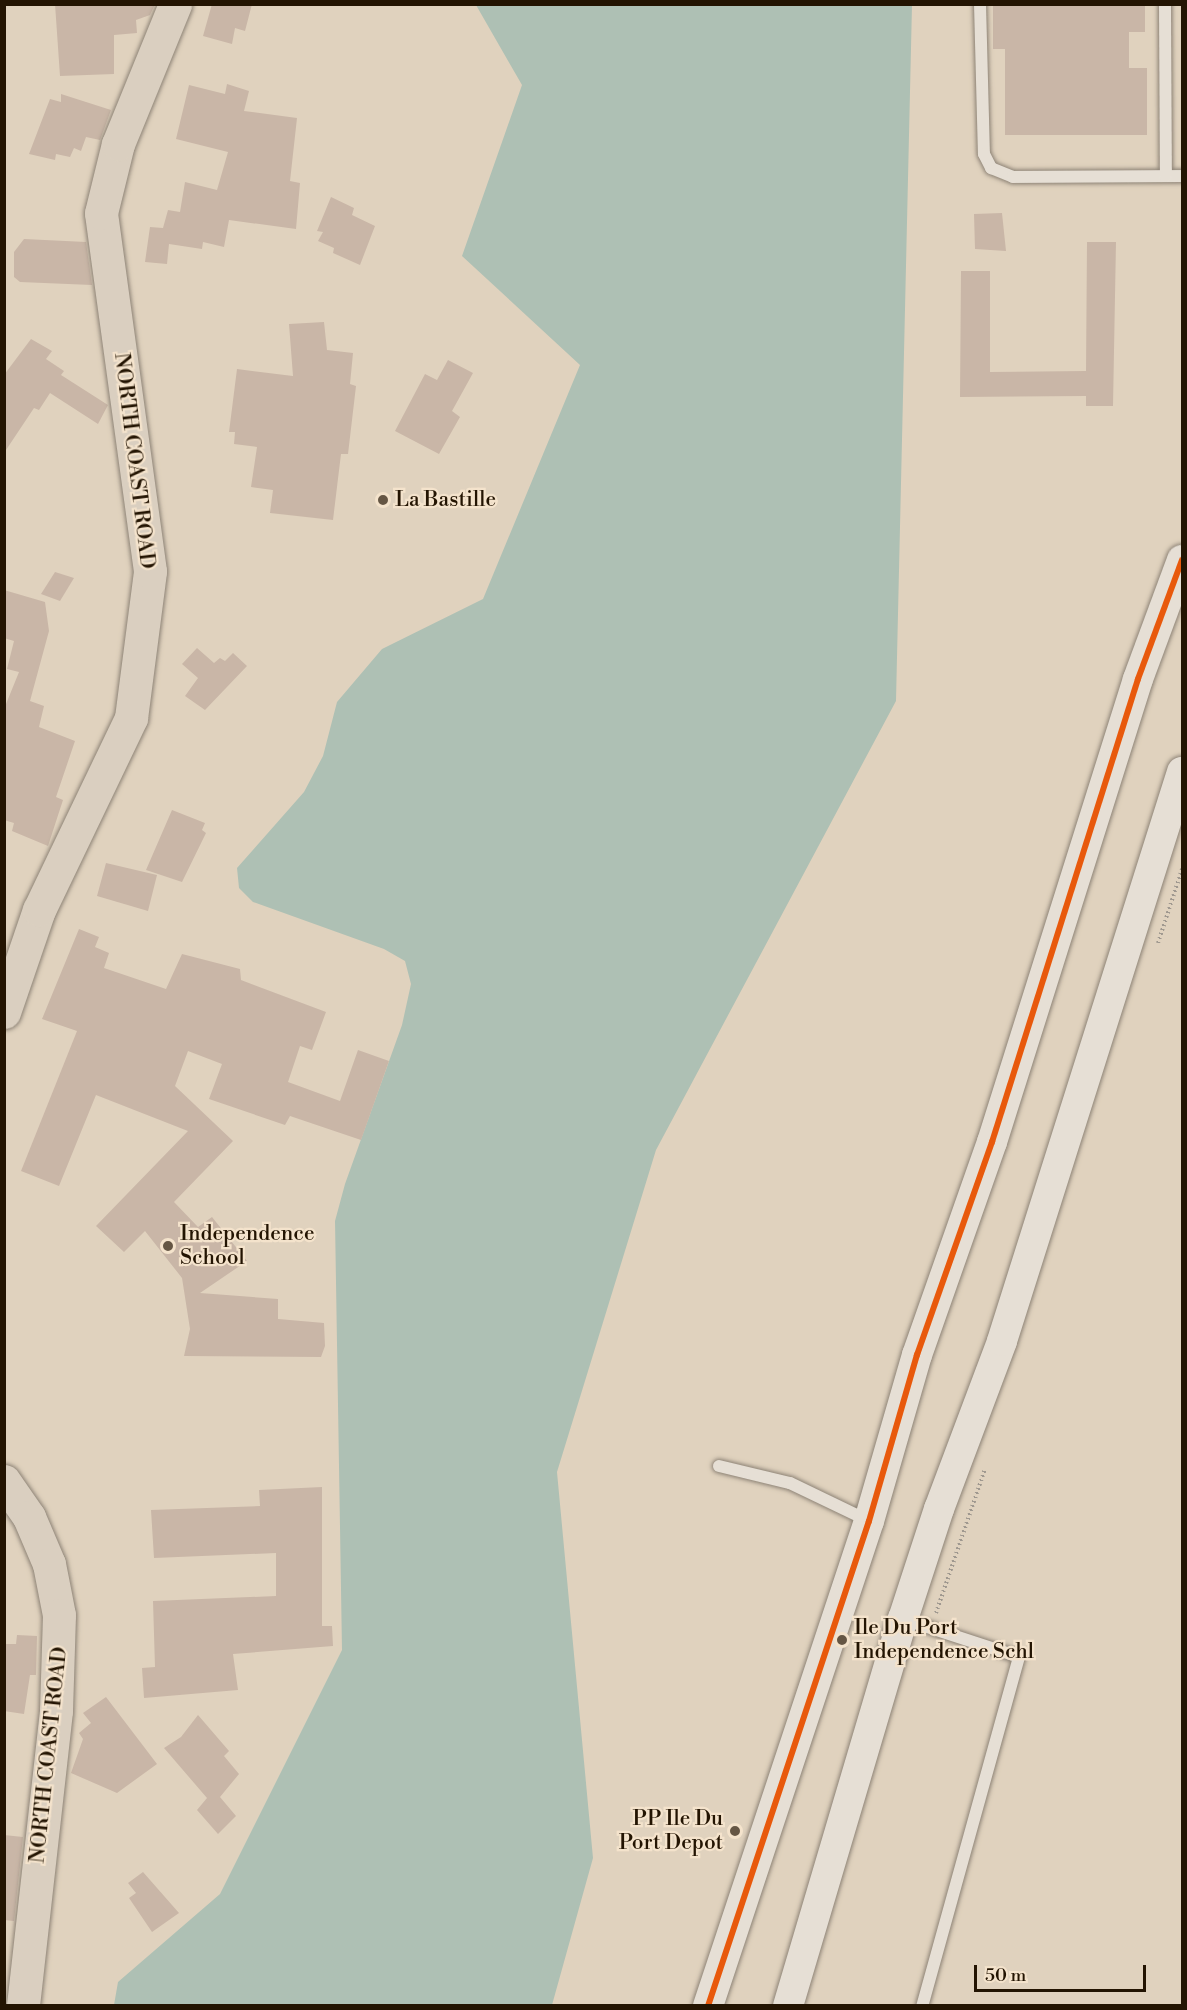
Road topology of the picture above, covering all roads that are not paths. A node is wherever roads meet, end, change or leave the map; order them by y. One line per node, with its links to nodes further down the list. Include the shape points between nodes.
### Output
1 (174, 4): 8 (main road, NORTH COAST ROAD, via 118,144 101,213 150,571 131,718 39,910)
2 (980, 4): 4 (lane, via 984,154 991,168 1013,177)
3 (1165, 4): 4 (lane)
4 (1166, 176): 5 (lane)
5 (1182, 176)
6 (1182, 560): 11 (street, via 1138,678 992,1142 917,1355)
7 (1182, 772): 12 (street, via 1002,1341)
8 (4, 1012)
9 (719, 1466): 11 (lane, via 790,1483)
10 (4, 1481): 13 (main road, NORTH COAST ROAD, via 29,1517 50,1564 60,1626 56,1711)
11 (869, 1521): 14 (street)
12 (903, 1619): 15 (street); 16 (lane, via 1019,1657)
13 (23, 2006)
14 (708, 2006)
15 (788, 2006)
16 (922, 2006)

